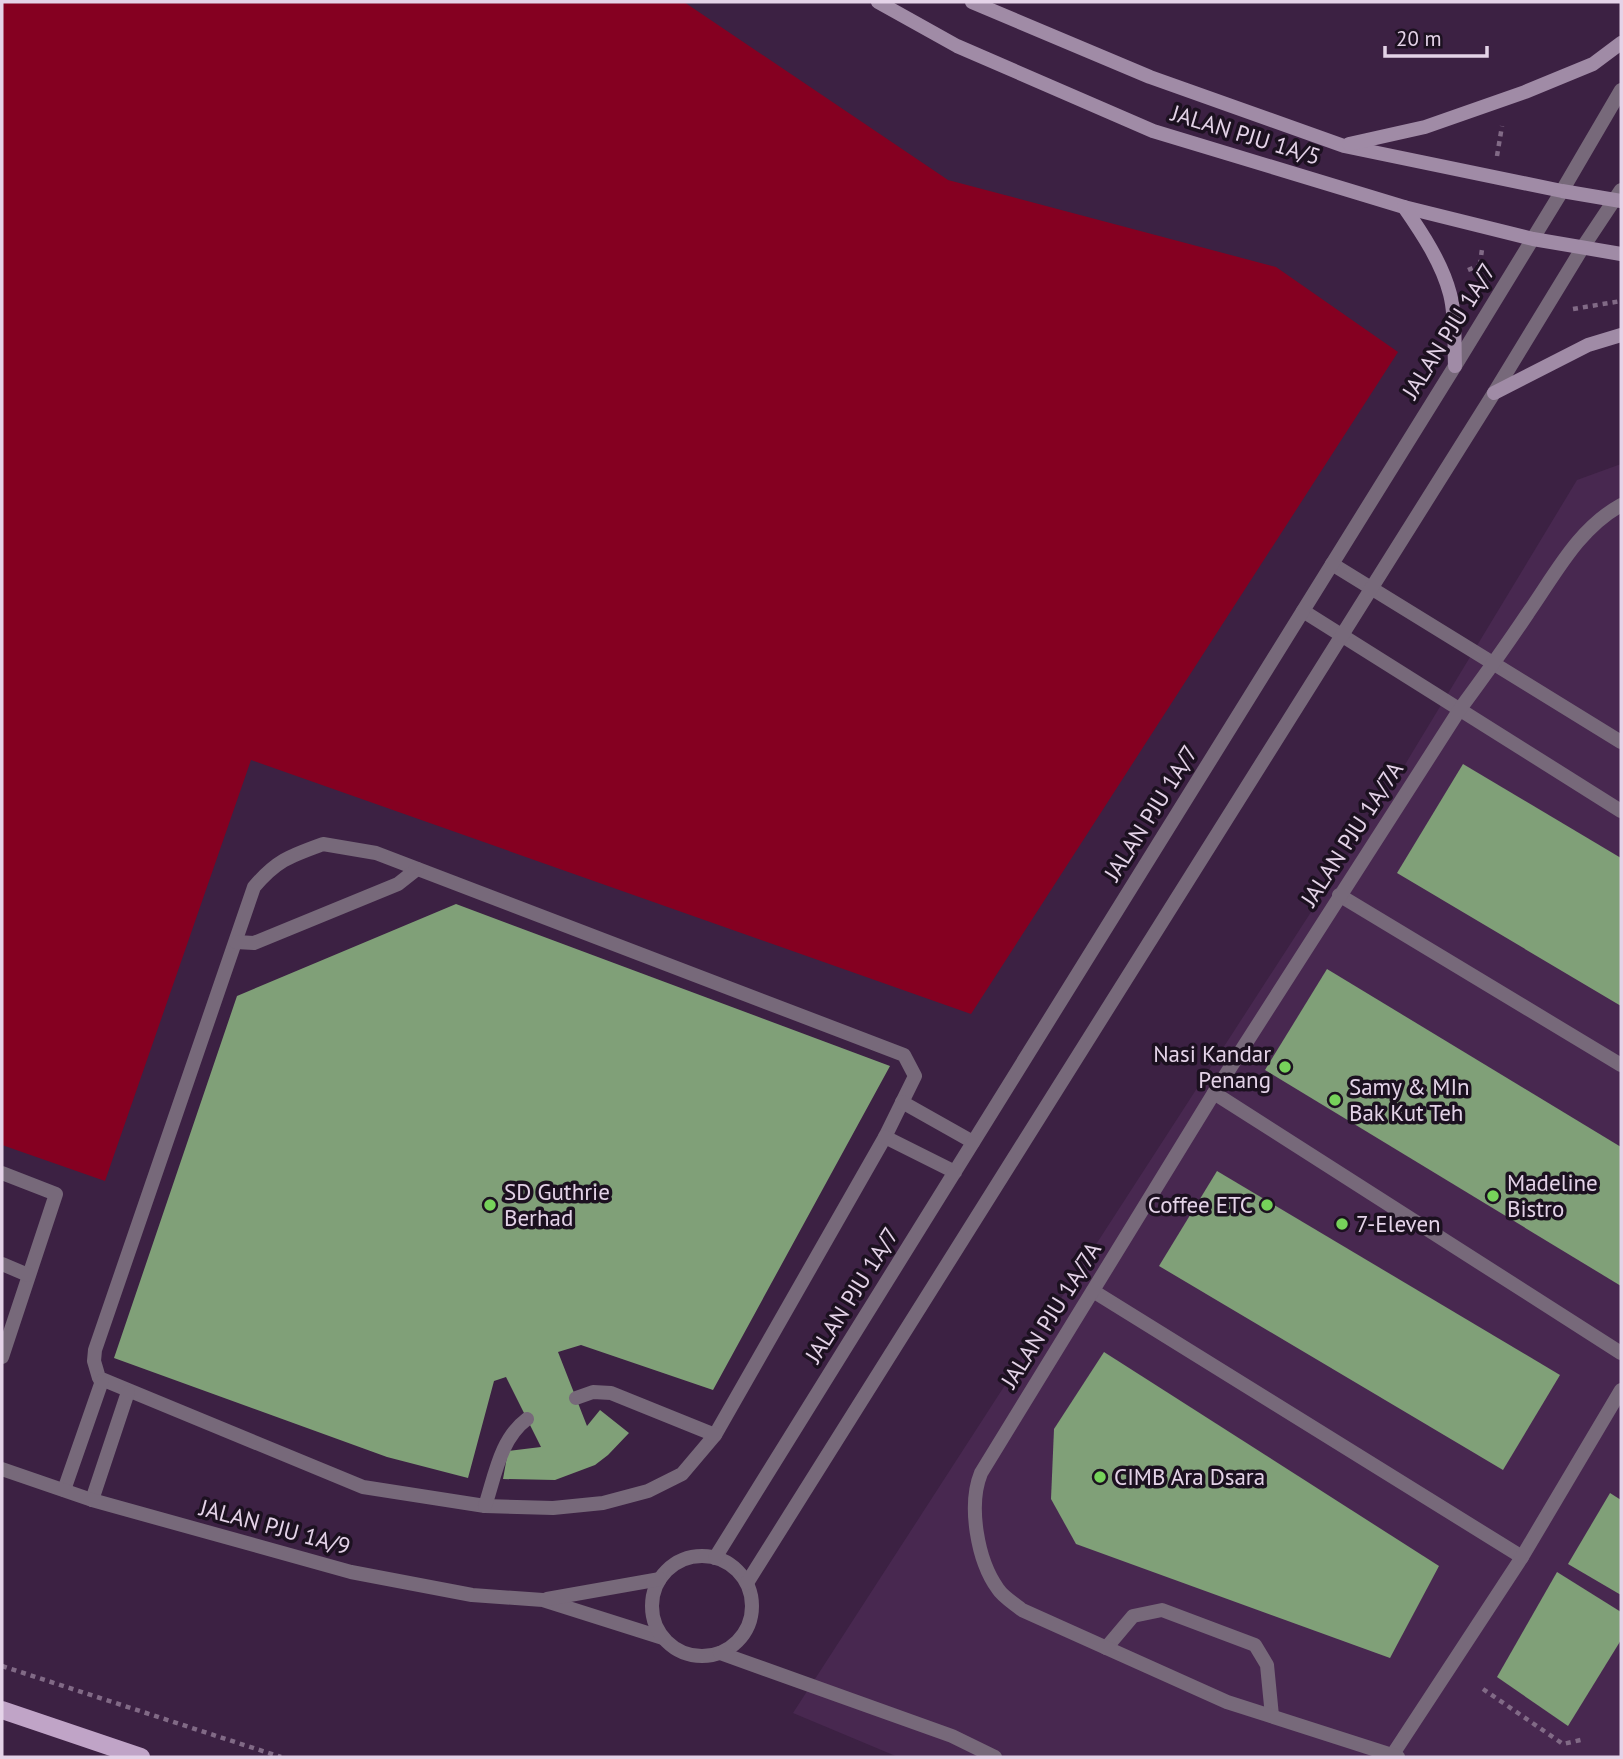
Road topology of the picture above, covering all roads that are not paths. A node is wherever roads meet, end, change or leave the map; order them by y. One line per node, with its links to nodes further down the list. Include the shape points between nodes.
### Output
1 (878, 2): 8 (street, JALAN PJU 1A/5, via 957,46 1153,131)
2 (972, 2): 5 (street, JALAN PJU 1A/5, via 1150,77)
3 (1621, 43): 5 (street, via 1593,64 1525,92 1425,127)
4 (1621, 90): 6 (street, JALAN PJU 1A/7)
5 (1344, 145): 6 (street, JALAN PJU 1A/5)
6 (1562, 191): 7 (street, JALAN PJU 1A/5); 9 (street, JALAN PJU 1A/7)
7 (1619, 197): 10 (street)
8 (1404, 207): 9 (street, JALAN PJU 1A/5); 13 (street, via 1422,232 1451,295)
9 (1533, 239): 10 (street, JALAN PJU 1A/5); 13 (street, JALAN PJU 1A/7)
10 (1583, 247): 11 (street, JALAN PJU 1A/5); 14 (street)
11 (1621, 254)
12 (1621, 335): 14 (street, via 1588,345)
13 (1455, 366): 16 (street, JALAN PJU 1A/7)
14 (1494, 393): 17 (street)
15 (1621, 505): 20 (street, JALAN PJU 1A/7A, via 1582,535)
16 (1332, 564): 17 (street); 18 (street, JALAN PJU 1A/7)
17 (1372, 588): 19 (street); 20 (street)
18 (1303, 611): 19 (street); 31 (street, JALAN PJU 1A/7)
19 (1342, 636): 21 (street); 52 (street)
20 (1495, 663): 21 (street, JALAN PJU 1A/7A); 22 (street)
21 (1460, 709): 23 (street); 25 (street, JALAN PJU 1A/7A)
22 (1621, 742)
23 (1621, 811)
24 (417, 869): 26 (street, via 398,884 254,943); 26 (street, via 376,853 323,844 296,854 271,867 254,887); 29 (street, via 904,1055 915,1076)
25 (1339, 895): 27 (street); 28 (street, JALAN PJU 1A/7A)
26 (236, 942): 39 (street, via 95,1350 94,1362)
27 (1621, 1065)
28 (1214, 1093): 36 (street, JALAN PJU 1A/7A); 37 (street)
29 (902, 1102): 30 (street); 31 (street)
30 (885, 1137): 32 (street); 44 (street)
31 (973, 1142): 32 (street, JALAN PJU 1A/7)
32 (955, 1172): 50 (street, JALAN PJU 1A/7)
33 (2, 1173): 35 (street, via 56,1194)
34 (2, 1264): 35 (street)
35 (29, 1275): 38 (street)
36 (1093, 1291): 49 (street); 55 (street, JALAN PJU 1A/7A, via 981,1473 973,1507 981,1552 998,1589 1022,1611)
37 (1621, 1353)
38 (2, 1357)
39 (102, 1381): 41 (street); 46 (street)
40 (1621, 1391): 49 (street)
41 (128, 1392): 47 (street); 48 (street, via 363,1487)
42 (576, 1398): 44 (street, via 593,1392 611,1393)
43 (527, 1419): 48 (street, via 507,1439)
44 (715, 1436): 48 (street, via 682,1474 648,1491 603,1503 553,1508)
45 (2, 1469): 46 (street, JALAN PJU 1A/9)
46 (64, 1490): 47 (street, JALAN PJU 1A/9)
47 (92, 1500): 53 (street, JALAN PJU 1A/9, via 351,1572 472,1595)
48 (485, 1506)
49 (1521, 1557): 59 (street)
50 (715, 1558): 51 (street, via 684,1560); 52 (street, via 734,1567)
51 (660, 1579): 53 (street, JALAN PJU 1A/9); 54 (street, via 652,1598 653,1619)
52 (747, 1583): 56 (street, via 752,1614 746,1630)
53 (543, 1600): 54 (street, JALAN PJU 1A/9)
54 (663, 1637): 56 (street, via 679,1651 699,1656)
55 (1105, 1648): 58 (street, JALAN PJU 1A/7A, via 1227,1702); 58 (street, via 1133,1616 1162,1610 1255,1646 1267,1665)
56 (720, 1653): 61 (street, via 952,1736)
57 (2, 1710): 60 (main road)
58 (1272, 1716): 59 (street, JALAN PJU 1A/7A)
59 (1396, 1756)
60 (141, 1757)
61 (995, 1757)

